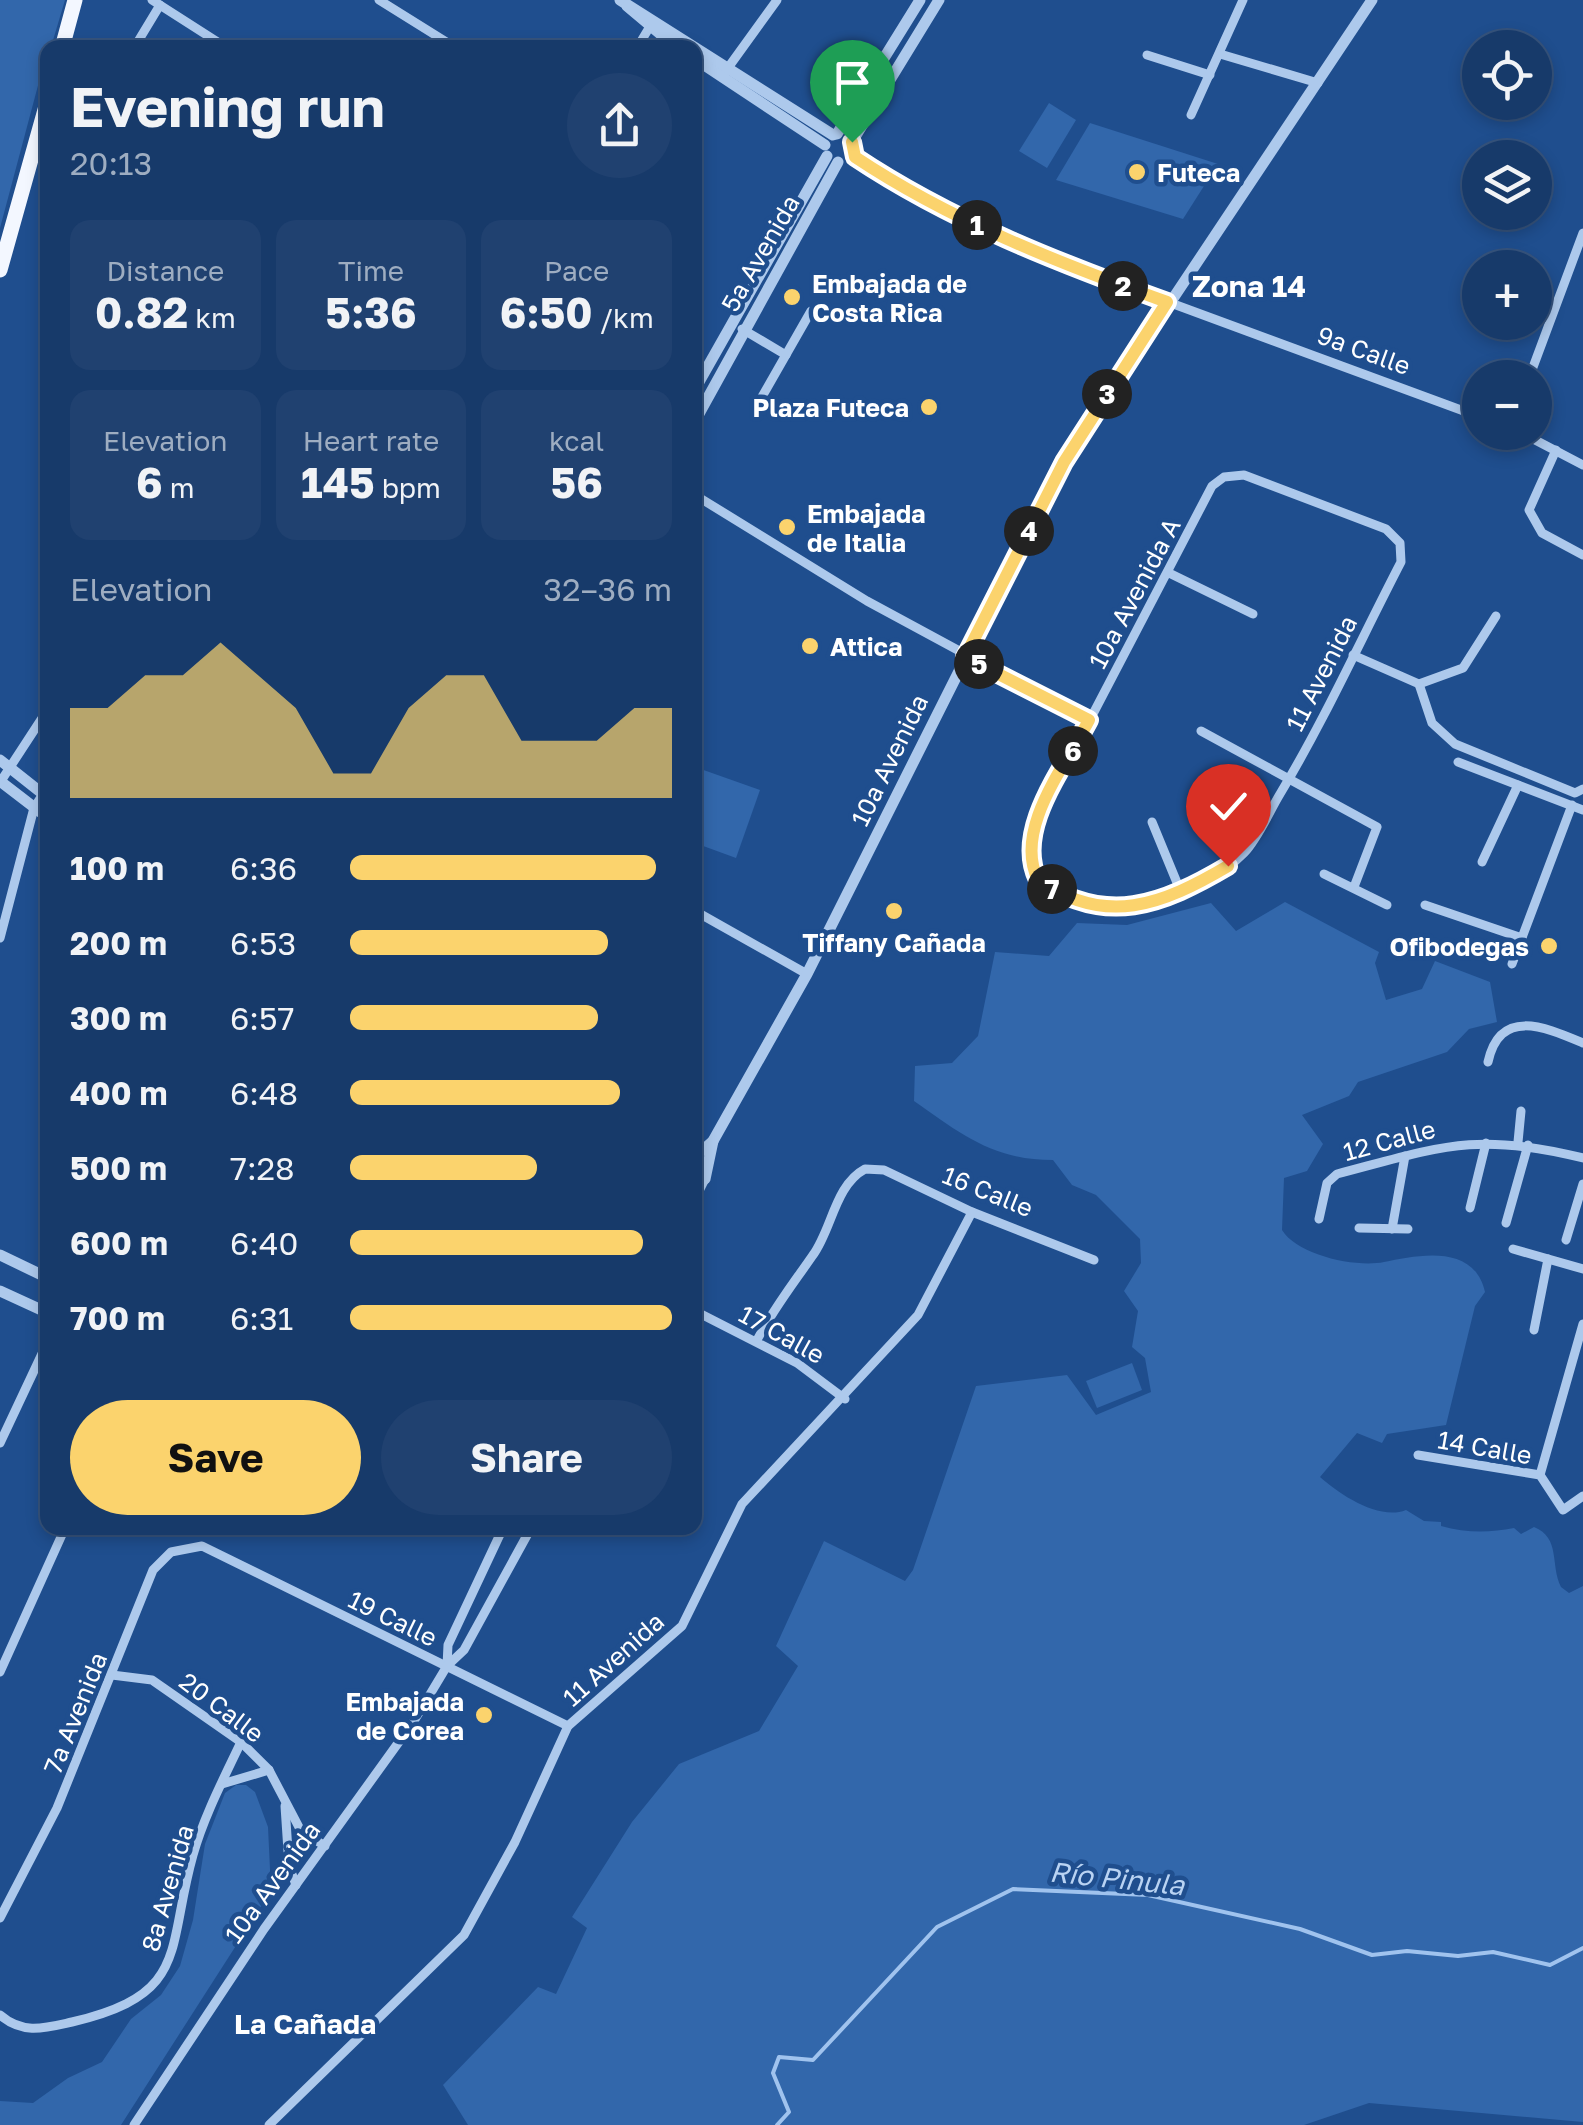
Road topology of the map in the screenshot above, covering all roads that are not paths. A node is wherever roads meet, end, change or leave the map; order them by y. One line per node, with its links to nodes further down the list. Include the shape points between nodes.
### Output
1 (76, 0): 12 (main road)
2 (379, 0): 15 (street)
3 (777, 0): 23 (street)
4 (920, 0): 28 (street, 5a Avenida)
5 (939, 0): 32 (street)
6 (1244, 0): 21 (street)
7 (1372, 0): 26 (street, 10a Avenida)
8 (622, 2): 10 (street); 11 (street)
9 (156, 3): 13 (street); 14 (street)
10 (668, 27): 11 (street); 18 (street)
11 (648, 28): 16 (street); 17 (street)
12 (64, 40)
13 (138, 40)
14 (214, 40)
15 (443, 40)
16 (641, 40)
17 (666, 40)
18 (688, 40)
19 (702, 50): 23 (street)
20 (1147, 54): 25 (street)
21 (1220, 54): 25 (street); 26 (street)
22 (702, 64): 24 (street)
23 (731, 69): 24 (street); 30 (street)
24 (718, 74): 31 (street)
25 (1210, 76): 27 (street)
26 (1318, 83): 35 (street, 10a Avenida)
27 (1191, 115)
28 (848, 118): 30 (street); 31 (street, 5a Avenida)
29 (40, 127): 34 (main road)
30 (820, 127): 31 (street)
31 (832, 146): 32 (street, 9a Calle); 32 (street); 37 (street, 5a Avenida); 40 (street, 5a Avenida)
32 (852, 148): 35 (street, 9a Calle, via 948,214)
33 (1583, 233): 39 (street)
34 (0, 270)
35 (1167, 302): 43 (street, 9a Calle); 54 (street, 10a Avenida, via 1064,462)
36 (811, 311): 38 (street)
37 (742, 329): 38 (street); 42 (street, 5a Avenida)
38 (786, 354): 41 (street)
39 (1536, 360)
40 (702, 377)
41 (759, 402)
42 (702, 407)
43 (1462, 410)
44 (1552, 448): 45 (street)
45 (1556, 450): 46 (street); 49 (street, via 1528,510 1542,533)
46 (1583, 465)
47 (1224, 477): 50 (street, 10a Avenida A, via 1212,486); 53 (street, 11 Avenida, via 1244,475 1386,529 1400,543 1401,562)
48 (702, 499): 54 (street)
49 (1583, 555)
50 (1169, 573): 51 (street); 57 (street, 10a Avenida A)
51 (1253, 614)
52 (1496, 616): 55 (street, via 1463,668)
53 (1353, 655): 55 (street); 61 (street, 11 Avenida)
54 (965, 657): 57 (street); 83 (street, 10a Avenida)
55 (1419, 684): 64 (street, via 1432,723 1456,744 1575,792)
56 (40, 719): 60 (street)
57 (1089, 720): 74 (street, 10a Avenida A, via 1029,847 1038,880)
58 (1201, 731): 61 (street)
59 (1458, 762): 63 (street)
60 (5, 764): 62 (street); 65 (street)
61 (1290, 778): 75 (street, via 1378,827); 76 (street, 11 Avenida, via 1246,851)
62 (0, 781): 68 (street)
63 (1518, 785): 67 (street); 72 (street)
64 (1583, 788)
65 (40, 792)
66 (40, 801): 68 (street)
67 (1572, 805): 69 (street); 81 (street)
68 (34, 808): 70 (street); 80 (street)
69 (1583, 810)
70 (40, 812)
71 (1152, 822): 76 (street)
72 (1482, 862)
73 (1324, 874): 75 (street)
74 (1051, 888): 76 (street, 11 Avenida, via 1112,910)
75 (1354, 888): 77 (street)
76 (1180, 890)
77 (1387, 905)
78 (1426, 905): 81 (street)
79 (702, 915): 83 (street)
80 (0, 938)
81 (1522, 938): 82 (street)
82 (1512, 964)
83 (807, 974): 87 (street, 10a Avenida)
84 (1583, 1042): 85 (street, via 1548,1028 1518,1026 1492,1046)
85 (1488, 1062)
86 (1521, 1110): 91 (street)
87 (723, 1122): 88 (street); 89 (street, 10a Avenida)
88 (702, 1139)
89 (713, 1141): 92 (street, 10a Avenida); 96 (street, 10a Avenida)
90 (1486, 1143): 91 (street, 12 Calle); 93 (street, 12 Calle); 99 (street)
91 (1523, 1144): 95 (street, 12 Calle); 102 (street)
92 (702, 1150)
93 (1405, 1156): 101 (street, 12 Calle, via 1337,1174 1328,1183); 104 (street)
94 (702, 1158): 96 (street)
95 (1583, 1158)
96 (712, 1162): 97 (street, 10a Avenida)
97 (702, 1174)
98 (1583, 1184): 106 (street)
99 (1470, 1208)
100 (972, 1212): 110 (street, 16 Calle); 118 (street, 16 Calle, via 884,1170 865,1169 848,1184 815,1252 781,1294); 120 (street, 11 Avenida, via 918,1315)
101 (1319, 1219)
102 (1506, 1222)
103 (1360, 1228): 104 (street)
104 (1392, 1229): 105 (street)
105 (1408, 1229)
106 (1566, 1240)
107 (1513, 1250): 109 (street)
108 (0, 1255): 112 (street)
109 (1548, 1259): 111 (street); 116 (street)
110 (1094, 1260)
111 (1583, 1270)
112 (40, 1274)
113 (0, 1291): 114 (street)
114 (40, 1309)
115 (702, 1313): 118 (street, 17 Calle)
116 (1534, 1330)
117 (1582, 1330): 123 (street)
118 (758, 1340): 120 (street, 17 Calle)
119 (40, 1357): 121 (street)
120 (844, 1398): 132 (street, 11 Avenida, via 744,1500 682,1626)
121 (0, 1443)
122 (1418, 1456): 123 (street, 14 Calle)
123 (1540, 1475): 124 (street, 14 Calle, via 1563,1510)
124 (1583, 1496)
125 (63, 1535): 130 (street)
126 (500, 1535): 129 (street, 10a Avenida, via 448,1644)
127 (527, 1535): 129 (street, 10a Avenida, via 464,1650)
128 (202, 1546): 129 (street, 19 Calle); 131 (street, 7a Avenida, via 171,1552 153,1570)
129 (447, 1666): 132 (street, 19 Calle); 137 (street, 10a Avenida)
130 (0, 1672)
131 (112, 1675): 133 (street, 20 Calle, via 152,1680); 139 (street, 7a Avenida, via 57,1808)
132 (568, 1726): 142 (street, 11 Avenida, via 464,1935)
133 (241, 1742): 134 (street, 20 Calle); 135 (street, 8a Avenida)
134 (269, 1770): 135 (street); 136 (street, 20 Calle)
135 (222, 1784): 140 (street, 8a Avenida, via 192,1857 174,1953 160,1977 114,2012 42,2029 18,2027)
136 (285, 1804): 137 (street, 20 Calle, via 301,1832); 138 (street, 20 Calle)
137 (325, 1846): 138 (street, 10a Avenida)
138 (296, 1885): 141 (street, 10a Avenida)
139 (0, 1918)
140 (0, 2015)
141 (134, 2125)
142 (269, 2125)

